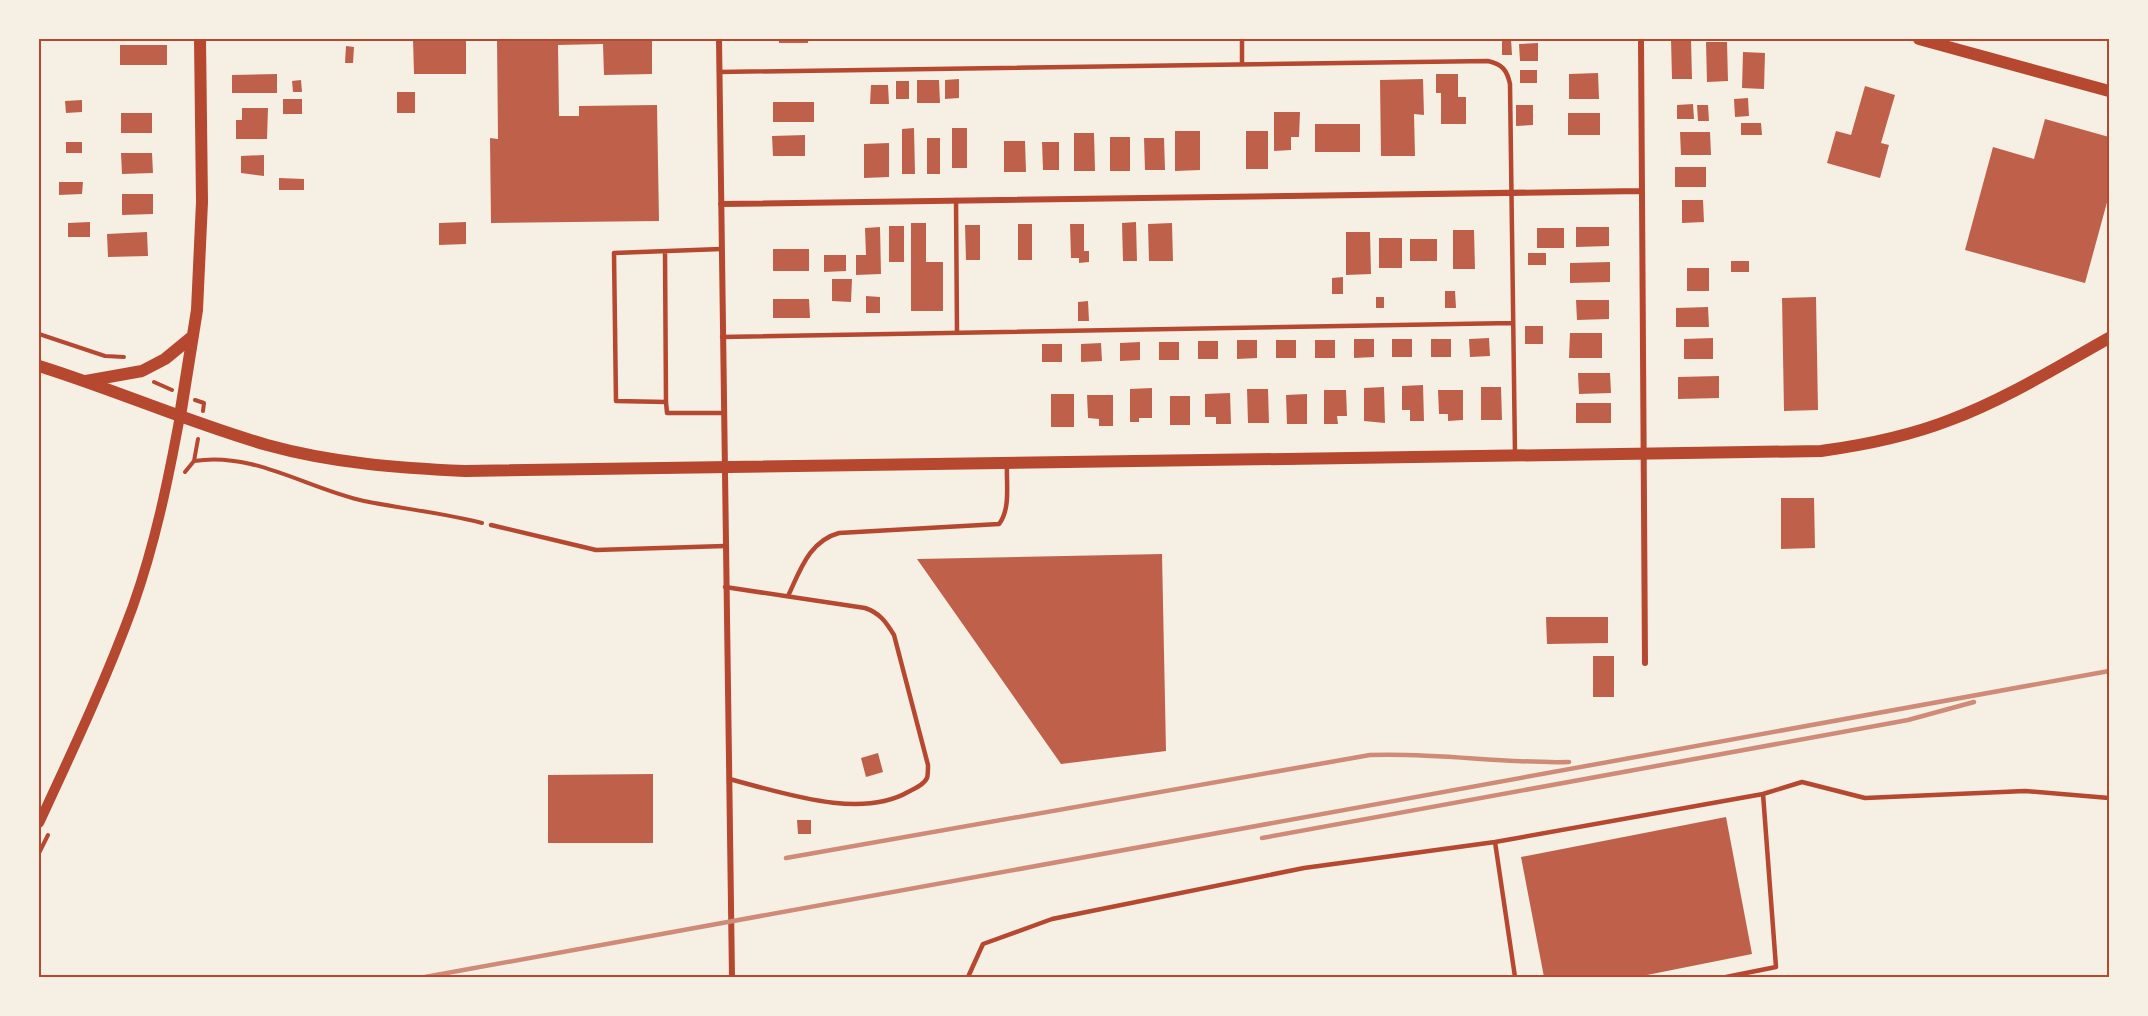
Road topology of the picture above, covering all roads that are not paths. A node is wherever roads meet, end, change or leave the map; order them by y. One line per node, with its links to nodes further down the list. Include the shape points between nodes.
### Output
1 (200, 39): 17 (main road, via 202,202)
2 (719, 39): 7 (street)
3 (1242, 39): 6 (lane)
4 (1641, 39): 9 (street)
5 (1919, 39): 8 (main road)
6 (1242, 64): 7 (lane); 10 (lane, via 1497,63 1507,72 1510,84)
7 (719, 72): 12 (street)
8 (2109, 91)
9 (1641, 191): 10 (street); 25 (street)
10 (1510, 193): 11 (street); 15 (lane)
11 (956, 200): 12 (street); 16 (lane)
12 (721, 204): 13 (street)
13 (722, 249): 14 (lane); 18 (street)
14 (665, 252): 22 (lane); 22 (lane, via 614,253 616,401)
15 (1513, 323): 16 (lane); 26 (lane)
16 (957, 332): 18 (lane)
17 (193, 336): 21 (main road, via 142,371); 24 (main road)
18 (722, 338): 23 (street)
19 (2109, 338): 25 (main road, via 1991,403 1908,434 1821,451)
20 (39, 366): 21 (main road)
21 (85, 381): 24 (main road)
22 (666, 402): 23 (lane, via 667,413)
23 (723, 413): 28 (street)
24 (180, 417): 28 (main road, via 268,445 399,468 465,471); 37 (street, via 164,502 133,606)
25 (1645, 455): 26 (main road); 33 (street)
26 (1515, 457): 27 (main road)
27 (1007, 464): 28 (main road); 32 (lane, via 1006,505 999,524 839,532 827,536 807,556)
28 (724, 468): 30 (street)
29 (491, 525): 30 (lane, via 596,550)
30 (725, 546): 31 (street)
31 (725, 587): 32 (lane); 34 (street)
32 (788, 596): 34 (lane, via 864,608 885,620 894,635 928,765 926,779 893,801 873,805 816,800)
33 (1645, 663)
34 (729, 779): 39 (street)
35 (1763, 794): 36 (lane, via 1802,782 1865,798 2025,791); 38 (lane); 42 (lane, via 1776,967)
36 (2109, 798)
37 (39, 824)
38 (1495, 842): 40 (lane, via 1304,868 1052,920 983,944); 41 (lane)
39 (732, 977)
40 (968, 977)
41 (1515, 977)
42 (1726, 977)

